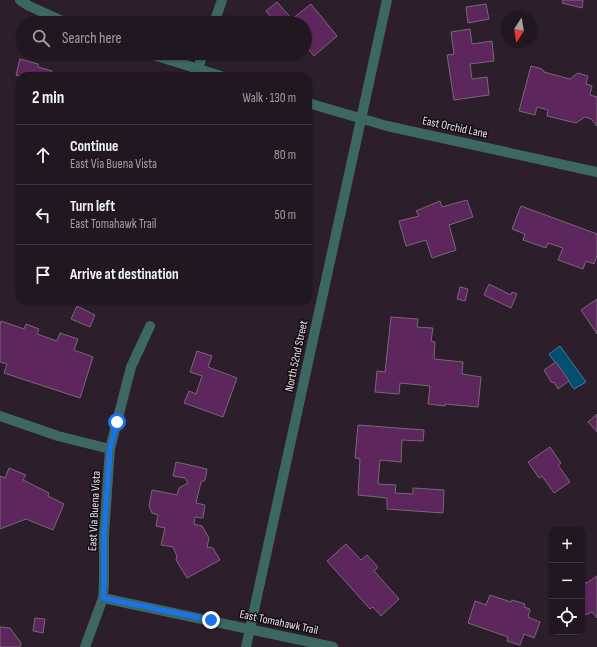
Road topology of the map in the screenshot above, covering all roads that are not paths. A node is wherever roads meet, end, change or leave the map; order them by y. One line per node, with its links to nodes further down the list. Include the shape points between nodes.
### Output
1 (20, 0): 4 (street)
2 (222, 0): 5 (street)
3 (387, 0): 11 (street, North 52nd Street)
4 (51, 16)
5 (216, 16)
6 (169, 60): 8 (street)
7 (201, 60): 8 (street)
8 (198, 69): 9 (street)
9 (208, 72)
10 (312, 104): 11 (street, East Orchid Lane)
11 (360, 118): 12 (street, East Orchid Lane); 17 (street, North 52nd Street)
12 (597, 172)
13 (150, 326): 15 (street, East Via Buena Vista, via 131,367)
14 (0, 416): 15 (street, via 58,436)
15 (110, 449): 16 (street, East Via Buena Vista)
16 (103, 598): 17 (street, East Tomahawk Trail); 18 (street, East Via Buena Vista)
17 (250, 629): 19 (street, North 52nd Street); 20 (street, East Tomahawk Trail)
18 (85, 647)
19 (246, 647)
20 (333, 647)

